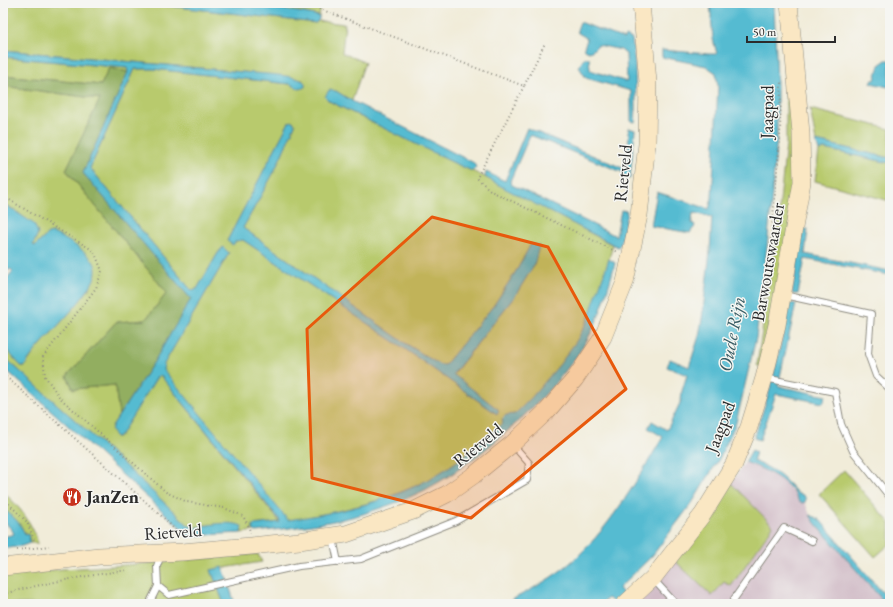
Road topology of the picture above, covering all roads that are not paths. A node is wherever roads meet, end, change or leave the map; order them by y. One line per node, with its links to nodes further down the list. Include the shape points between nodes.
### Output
1 (641, 3): 6 (main road, Rietveld, via 648,82 647,144 638,214 625,282 603,337 575,379)
2 (789, 3): 3 (main road, Barwoutswaarder, via 802,182)
3 (783, 294): 4 (main road, Barwoutswaarder); 5 (lane, via 871,314 868,354 876,376)
4 (767, 378): 7 (lane, via 836,392 841,424 853,451); 13 (main road, Barwoutswaarder, via 734,464 703,514)
5 (890, 389)
6 (512, 444): 8 (main road, Rietveld, via 446,494 413,511); 11 (lane, via 529,463 527,480 456,521 361,559)
7 (890, 496)
8 (333, 536): 10 (main road, Rietveld); 11 (lane)
9 (812, 541): 15 (lane, via 784,528)
10 (161, 553): 12 (main road, Rietveld, via 99,556); 14 (lane, via 157,566)
11 (338, 562): 14 (lane, via 299,566 169,595)
12 (3, 567)
13 (653, 578): 16 (main road, Barwoutswaarder); 18 (lane)
14 (158, 586): 17 (lane, via 150,600)
15 (734, 599)
16 (622, 601)
17 (151, 603)
18 (676, 604)

